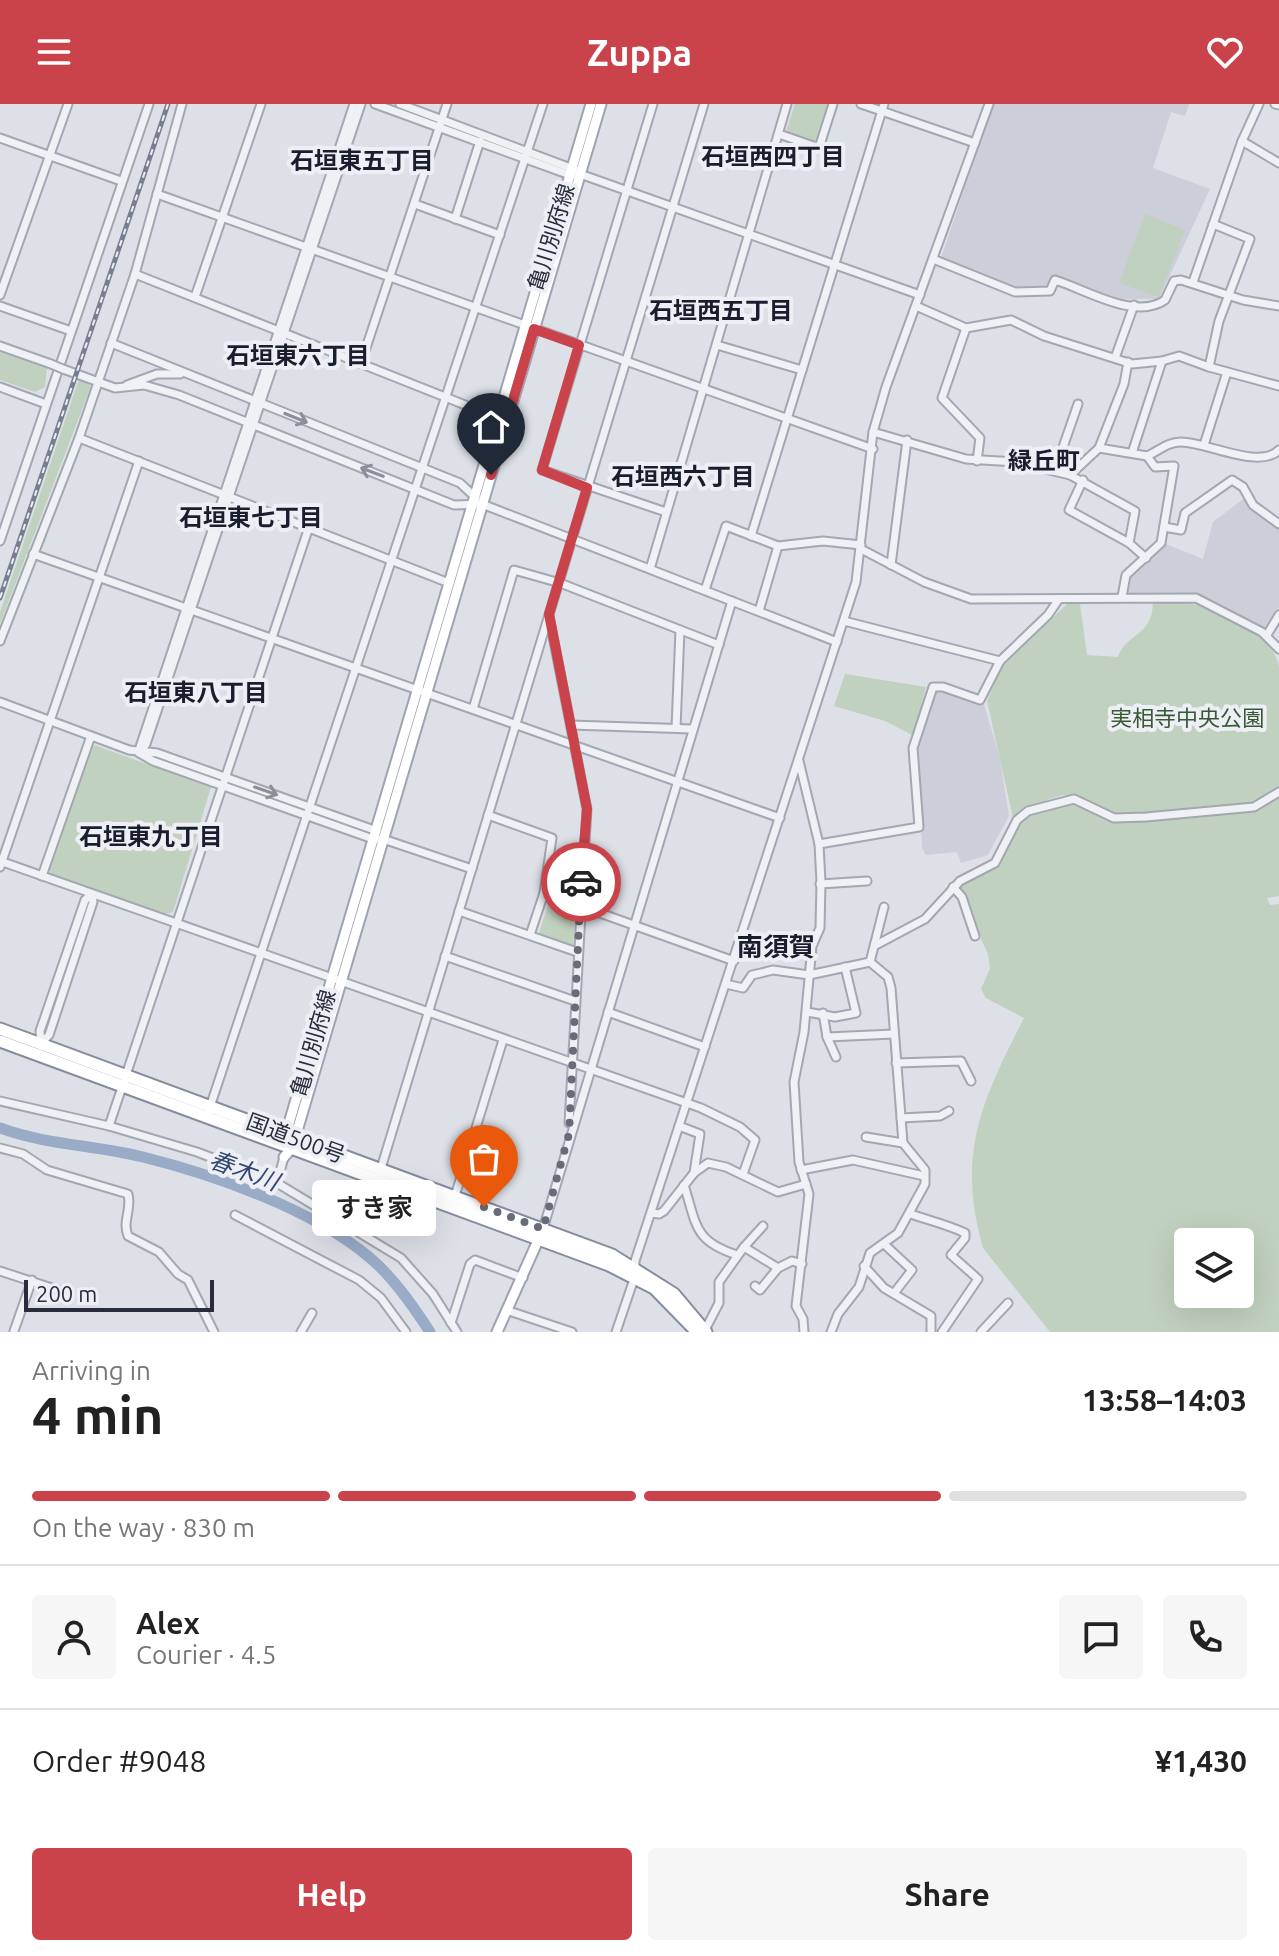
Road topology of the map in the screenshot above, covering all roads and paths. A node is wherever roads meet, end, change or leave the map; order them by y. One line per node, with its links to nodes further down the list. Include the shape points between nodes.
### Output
1 (68, 104): 28 (street)
2 (149, 104): 31 (street)
3 (182, 104): 33 (street)
4 (261, 104): 36 (street)
5 (354, 104): 41 (street)
6 (361, 104): 42 (street)
7 (375, 104): 21 (street)
8 (400, 104): 21 (street)
9 (447, 104): 21 (street)
10 (543, 104): 27 (street)
11 (591, 104): 30 (main road, 亀川別府線)
12 (601, 104): 30 (main road, 亀川別府線)
13 (653, 104): 32 (street)
14 (704, 104): 35 (street)
15 (787, 104): 22 (street)
16 (833, 104): 22 (street, via 819,148)
17 (861, 104): 20 (street)
18 (989, 104): 26 (street)
19 (1259, 104): 25 (street)
20 (883, 108): 26 (street); 44 (street)
21 (441, 124): 24 (street); 34 (street)
22 (779, 134): 39 (street)
23 (0, 138): 28 (street)
24 (480, 138): 27 (street); 37 (street)
25 (1242, 141): 29 (street); 38 (street)
26 (975, 143): 43 (street)
27 (527, 155): 30 (street); 40 (street)
28 (50, 156): 31 (street); 49 (street)
29 (1279, 163)
30 (574, 172): 32 (street); 57 (main road, 亀川別府線)
31 (121, 181): 60 (street)
32 (626, 190): 35 (street); 63 (street)
33 (157, 194): 36 (street); 45 (street)
34 (415, 204): 37 (street); 46 (street)
35 (673, 207): 39 (street); 68 (street)
36 (223, 218): 41 (street); 51 (street)
37 (455, 219): 40 (street)
38 (1213, 224): 47 (street); 48 (street, via 1250,239)
39 (749, 234): 44 (street); 64 (street)
40 (500, 235): 56 (street)
41 (305, 247): 42 (street); 59 (street)
42 (314, 250): 46 (street); 61 (street)
43 (933, 259): 50 (street); 52 (street, via 1015,292 1050,291 1055,280)
44 (834, 264): 50 (street); 72 (street)
45 (135, 274): 51 (street); 62 (street)
46 (390, 277): 56 (street); 70 (street)
47 (1193, 282): 48 (street); 52 (street, via 1174,281 1159,304)
48 (1229, 293): 55 (street); 71 (street)
49 (0, 295)
50 (920, 295): 54 (street)
51 (195, 297): 59 (street)
52 (1134, 305): 66 (street)
53 (0, 306): 60 (street)
54 (916, 306): 58 (street); 87 (street)
55 (1279, 306)
56 (476, 308): 57 (street); 80 (street)
57 (530, 327): 63 (street); 84 (main road, 亀川別府線); 105 (main road, 亀川別府線)
58 (966, 328): 66 (street, via 1011,320); 97 (street, via 942,398 980,438)
59 (277, 330): 61 (street); 81 (street)
60 (71, 331): 82 (street)
61 (286, 333): 70 (street); 81 (street)
62 (111, 343): 74 (street); 75 (street)
63 (579, 345): 68 (street); 102 (street, via 542,470)
64 (717, 345): 72 (street); 79 (street)
65 (0, 346): 75 (street, bridge)
66 (1115, 358): 69 (street)
67 (1162, 361): 69 (street); 71 (street, via 1179,356); 94 (street)
68 (626, 362): 79 (street); 102 (street)
69 (1128, 362): 91 (street)
70 (361, 363): 80 (street)
71 (1209, 367): 73 (street)
72 (802, 370): 85 (street)
73 (1227, 372): 76 (street); 90 (street)
74 (198, 378): 78 (street, via 157,374); 81 (street)
75 (98, 382): 78 (street); 88 (street)
76 (1279, 386)
77 (0, 387): 82 (street)
78 (120, 388): 86 (street, via 152,386)
79 (703, 389): 85 (street); 106 (street)
80 (446, 397): 84 (street); 98 (street)
81 (257, 402): 86 (street); 98 (street, one-way to 98)
82 (46, 404): 112 (street)
83 (1078, 404): 99 (street, via 1062,450)
84 (498, 418): 105 (main road, 亀川別府線)
85 (787, 419): 92 (street); 110 (street)
86 (250, 424): 103 (street, one-way to 86); 104 (street)
87 (873, 432): 89 (street); 92 (street)
88 (79, 438): 96 (street); 116 (street)
89 (907, 440): 97 (street); 119 (street)
90 (1204, 445): 93 (street, via 1262,458); 95 (street, via 1169,443)
91 (1099, 448): 94 (street); 100 (street)
92 (873, 449): 115 (street)
93 (1279, 450)
94 (1132, 453): 95 (street)
95 (1147, 456): 109 (street, via 1155,467 1174,466)
96 (139, 461): 104 (street); 121 (street)
97 (977, 461): 99 (street)
98 (422, 468): 103 (street); 105 (street, via 460,483)
99 (1048, 469): 100 (street)
100 (1070, 475): 101 (street)
101 (1083, 480): 113 (street, via 1135,511); 113 (street, via 1069,510)
102 (587, 488): 106 (street); 111 (street)
103 (415, 489): 105 (street, via 454,505); 118 (street)
104 (227, 494): 108 (street); 128 (street)
105 (476, 502): 111 (street); 122 (main road, 亀川別府線); 142 (main road, 亀川別府線)
106 (666, 512): 120 (street)
107 (1279, 524): 109 (street, via 1232,480 1185,513 1181,530)
108 (309, 527): 118 (street); 135 (street)
109 (1164, 527): 117 (street, via 1159,547)
110 (751, 536): 114 (street); 124 (street, via 726,526)
111 (572, 539): 120 (street); 123 (street)
112 (0, 541)
113 (1129, 543): 117 (street)
114 (778, 546): 115 (street, via 837,541); 129 (street)
115 (861, 547): 119 (street); 132 (street)
116 (33, 554): 121 (street); 136 (street)
117 (1146, 558): 125 (street, via 1126,575)
118 (392, 560): 122 (street); 141 (street)
119 (891, 565): 126 (street, via 971,599)
120 (650, 569): 124 (street)
121 (100, 577): 128 (street); 145 (street)
122 (449, 583): 142 (main road, 亀川別府線)
123 (560, 583): 130 (street); 133 (street); 144 (street, via 514,570)
124 (705, 590): 127 (street)
125 (1122, 597): 126 (street); 134 (street, via 1196,598)
126 (1059, 599): 140 (street)
127 (732, 601): 129 (street); 138 (street)
128 (188, 608): 135 (street); 152 (street, via 151,730)
129 (759, 611): 137 (street)
130 (549, 614): 146 (street); 147 (street)
131 (1279, 615): 134 (street)
132 (844, 621): 137 (street); 140 (street)
133 (680, 630): 138 (street); 148 (street)
134 (1267, 635): 139 (street)
135 (271, 637): 141 (street); 154 (street)
136 (0, 641)
137 (837, 642): 153 (street)
138 (719, 645): 149 (street)
139 (1279, 649)
140 (1000, 661): 163 (street, via 980,700 933,687 913,748 919,827)
141 (356, 668): 142 (street); 158 (street)
142 (422, 691): 144 (street); 162 (main road, 亀川別府線)
143 (0, 702): 145 (street)
144 (473, 709): 146 (street)
145 (51, 720): 150 (street); 164 (street)
146 (516, 724): 151 (street); 159 (street)
147 (571, 725): 148 (street); 151 (street)
148 (676, 728): 149 (street)
149 (692, 729): 155 (street)
150 (91, 736): 152 (street); 166 (street)
151 (575, 745): 155 (street); 172 (street, via 587,809)
152 (139, 753): 154 (street, via 157,753); 156 (street)
153 (799, 761): 161 (street); 163 (street)
154 (226, 777): 156 (street); 158 (street, one-way to 158)
155 (677, 781): 161 (street); 176 (street)
156 (223, 786): 160 (street); 175 (street)
157 (1279, 792): 169 (street, via 1250,808 1122,819 1074,799 1058,800 1020,816 995,863)
158 (310, 806): 160 (street); 162 (street)
159 (488, 815): 165 (street); 170 (street, via 552,838)
160 (307, 816): 162 (street); 181 (street)
161 (780, 818): 183 (street)
162 (377, 836): 165 (street); 187 (main road, 亀川別府線)
163 (819, 844): 168 (street)
164 (1, 863): 166 (street)
165 (472, 869): 174 (street)
166 (42, 876): 171 (street)
167 (867, 881): 168 (street)
168 (820, 884): 186 (street, via 820,928)
169 (953, 887): 178 (street, via 962,897); 179 (street, via 925,919)
170 (544, 893): 172 (street); 177 (street)
171 (92, 894): 175 (street); 199 (street, via 85,900)
172 (579, 905): 176 (street); 180 (street)
173 (884, 907): 179 (street)
174 (459, 911): 177 (street); 182 (street)
175 (176, 924): 181 (street); 207 (street)
176 (634, 925): 183 (street); 190 (street)
177 (530, 935): 180 (street)
178 (975, 936)
179 (876, 945): 184 (street)
180 (577, 952): 189 (street)
181 (261, 954): 187 (street); 212 (street)
182 (445, 956): 189 (street); 192 (street)
183 (734, 961): 188 (street)
184 (870, 962): 185 (street); 195 (street, via 888,977)
185 (845, 967): 186 (street); 193 (street, via 856,1013)
186 (809, 975): 188 (street, via 773,970 752,975 743,988); 191 (street)
187 (336, 981): 192 (street); 219 (main road, 亀川別府線)
188 (726, 984): 200 (street)
189 (575, 1001): 205 (street)
190 (608, 1012): 200 (street); 206 (street)
191 (807, 1012): 193 (street); 221 (street, via 794,1082)
192 (428, 1013): 197 (street); 223 (street)
193 (823, 1013): 196 (street)
194 (0, 1029): 199 (highway, 国道500号)
195 (894, 1034): 196 (street); 203 (street)
196 (827, 1037): 202 (street)
197 (503, 1040): 205 (street); 229 (street)
198 (0, 1041): 201 (highway, 国道500号)
199 (40, 1044): 201 (street); 204 (street); 207 (highway, 国道500号)
200 (705, 1047): 210 (street)
201 (23, 1049): 204 (highway, 国道500号)
202 (836, 1057)
203 (896, 1063): 208 (street, via 961,1061); 213 (street)
204 (65, 1064): 207 (highway, 国道500号)
205 (571, 1064): 206 (street); 216 (street)
206 (589, 1070): 210 (street); 216 (street)
207 (124, 1081): 212 (highway, 国道500号); 214 (street)
208 (971, 1081)
209 (0, 1101): 214 (street)
210 (686, 1105): 215 (street); 224 (street, via 729,1121 753,1138)
211 (949, 1111): 213 (street)
212 (209, 1112): 219 (highway, 国道500号)
213 (901, 1118): 218 (street)
214 (109, 1126): 226 (street)
215 (679, 1126): 222 (street, via 700,1134); 230 (street)
216 (569, 1134): 235 (street)
217 (866, 1137): 218 (street)
218 (903, 1143): 225 (street, via 925,1170)
219 (288, 1144): 223 (highway, 国道500号); 226 (street)
220 (0, 1148): 256 (street, via 23,1154 47,1170 128,1194 128,1236 159,1252 188,1280)
221 (801, 1170): 225 (street, via 853,1160); 227 (street)
222 (694, 1173): 224 (street, via 708,1163); 228 (street)
223 (380, 1174): 229 (highway, 国道500号); 234 (street); 235 (highway, 国道500号)
224 (743, 1174): 227 (street, via 778,1192)
225 (924, 1176): 231 (street)
226 (277, 1183): 234 (street)
227 (806, 1184): 239 (street)
228 (684, 1185): 230 (street, via 664,1211); 238 (street, via 701,1237)
229 (455, 1196): 235 (highway, 国道500号)
230 (651, 1213): 243 (street)
231 (911, 1214): 236 (street); 266 (street, via 965,1233 951,1255 978,1279)
232 (235, 1215): 258 (street, via 359,1280 381,1298)
233 (763, 1226): 237 (street)
234 (362, 1231): 252 (street, via 401,1258)
235 (541, 1234): 243 (highway, 国道500号); 244 (main road)
236 (884, 1244): 240 (street, via 870,1253); 248 (street, via 912,1270)
237 (744, 1247): 238 (street); 241 (street)
238 (737, 1255): 255 (street, via 719,1282 719,1303)
239 (802, 1264): 241 (street, via 792,1261); 263 (street, via 796,1306)
240 (864, 1266): 248 (street, via 884,1288); 264 (street, via 859,1287)
241 (778, 1268): 246 (street, via 760,1290)
242 (0, 1271): 245 (street)
243 (635, 1272): 255 (highway, 国道500号, via 674,1294); 262 (street)
244 (523, 1278): 250 (main road); 252 (street, via 475,1260)
245 (32, 1280): 247 (street); 254 (street)
246 (755, 1286)
247 (58, 1290)
248 (895, 1292): 265 (street, via 931,1316)
249 (1008, 1303): 267 (street)
250 (509, 1311): 253 (street); 260 (main road)
251 (312, 1313): 257 (street)
252 (451, 1323): 259 (street)
253 (561, 1330): 261 (street)
254 (14, 1331)
255 (703, 1331)
256 (214, 1332)
257 (301, 1332)
258 (406, 1332)
259 (457, 1332)
260 (497, 1332)
261 (572, 1332)
262 (616, 1332)
263 (804, 1332)
264 (831, 1332)
265 (931, 1332)
266 (942, 1332)
267 (981, 1332)

